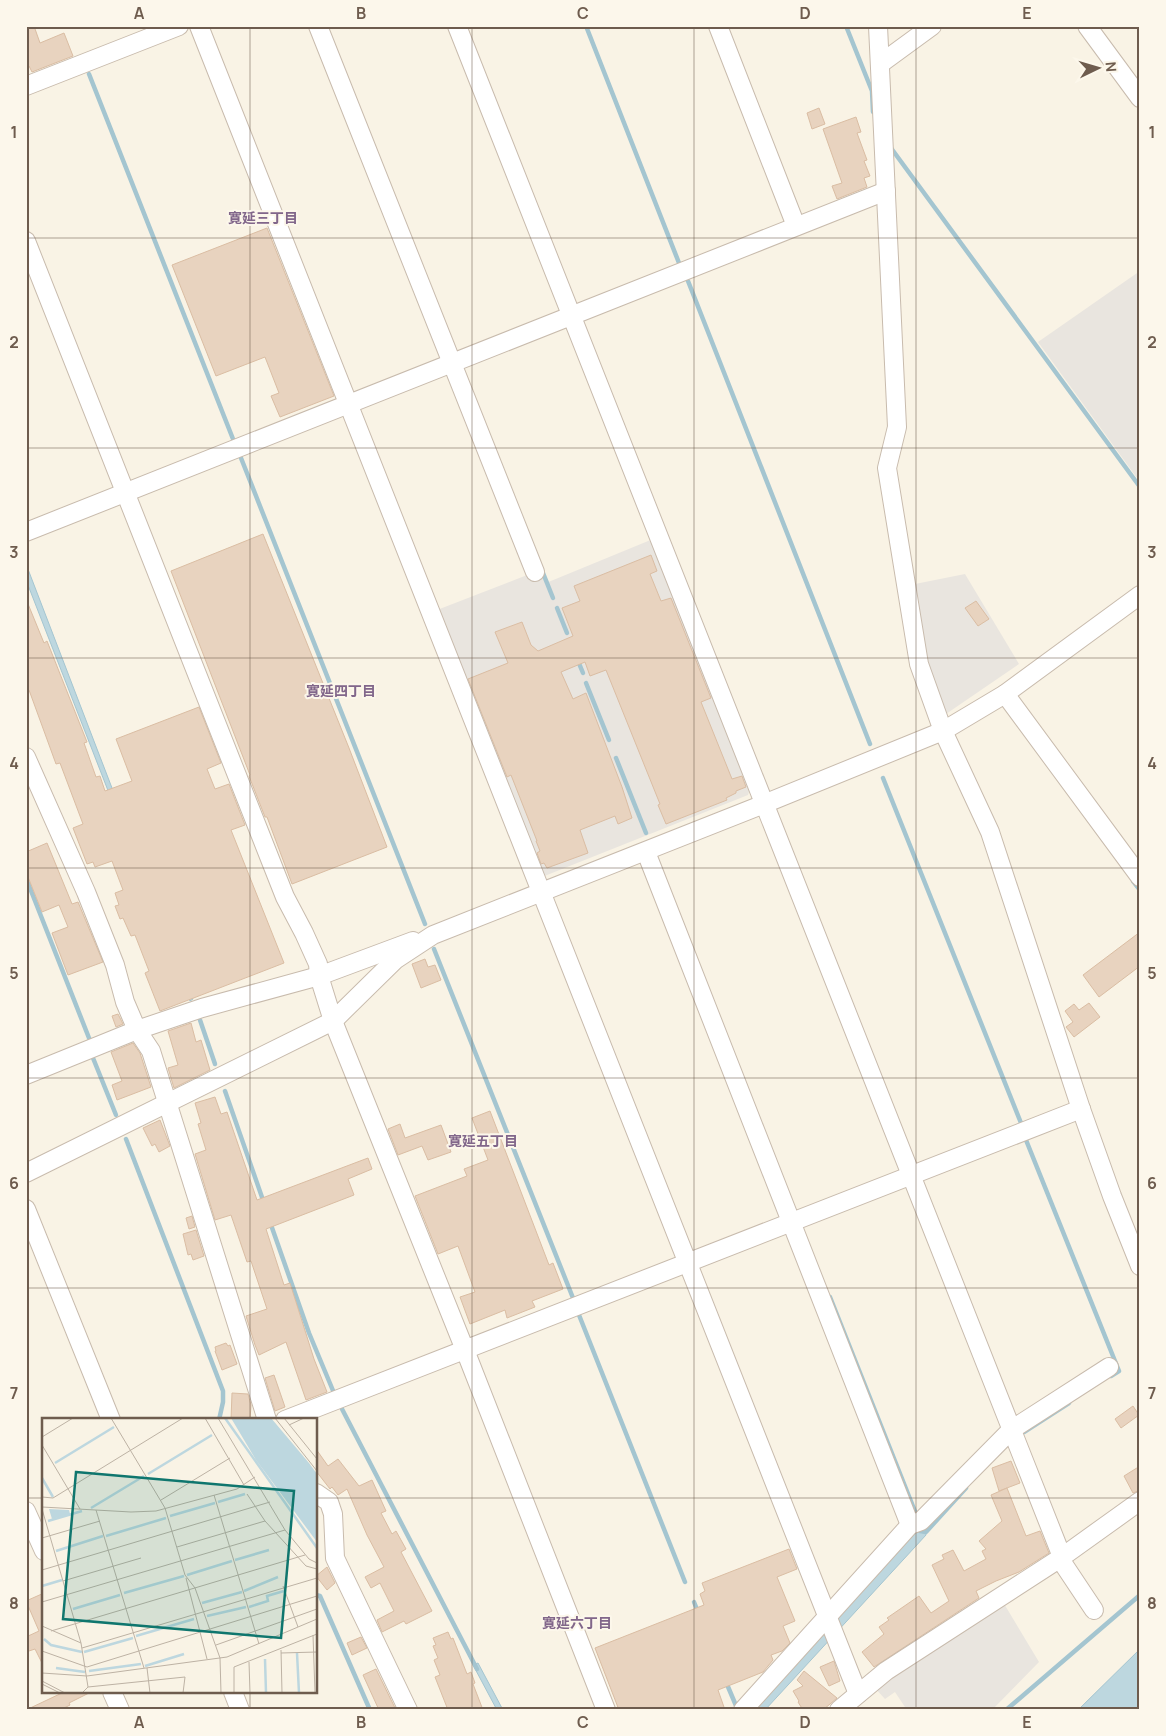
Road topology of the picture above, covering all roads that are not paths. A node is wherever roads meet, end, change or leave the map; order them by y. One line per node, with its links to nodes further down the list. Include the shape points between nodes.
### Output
1 (178, 26): 10 (street)
2 (199, 26): 17 (street)
3 (318, 26): 16 (street)
4 (456, 26): 15 (street)
5 (718, 26): 13 (street)
6 (878, 26): 9 (street)
7 (932, 26): 9 (street)
8 (1087, 26): 11 (street)
9 (880, 64): 12 (street)
10 (26, 86)
11 (1140, 98)
12 (886, 191): 13 (street); 23 (street, via 898,427 887,468 919,664)
13 (796, 226): 15 (street)
14 (26, 242): 18 (street)
15 (571, 316): 16 (street); 25 (street)
16 (452, 363): 17 (street); 20 (street)
17 (349, 403): 18 (street); 28 (street)
18 (125, 493): 19 (street); 30 (street, via 285,897 318,964)
19 (26, 532)
20 (535, 572)
21 (1140, 595): 22 (street)
22 (1005, 694): 23 (street); 27 (street)
23 (943, 731): 25 (street); 35 (street, via 990,832)
24 (26, 757): 32 (street, via 89,901)
25 (764, 804): 26 (street); 37 (street)
26 (646, 852): 28 (street); 39 (street)
27 (1140, 877)
28 (541, 893): 29 (street); 40 (street)
29 (433, 935): 30 (street); 31 (street, via 395,960)
30 (319, 976): 31 (street); 32 (street, via 202,1008)
31 (333, 1022): 34 (street); 42 (street)
32 (137, 1030): 33 (street); 34 (street, via 151,1051)
33 (26, 1075)
34 (168, 1104): 36 (street); 45 (street)
35 (1081, 1108): 37 (street); 41 (street)
36 (26, 1173)
37 (911, 1175): 39 (street); 47 (street)
38 (26, 1209): 44 (street)
39 (791, 1222): 40 (street); 51 (street)
40 (687, 1263): 42 (street); 55 (street)
41 (1140, 1266)
42 (465, 1350): 46 (street); 62 (street)
43 (1109, 1367): 47 (street)
44 (110, 1418)
45 (266, 1418)
46 (291, 1418)
47 (1011, 1430): 51 (street, via 921,1521); 53 (street)
48 (318, 1494): 61 (street, via 329,1502 333,1514 335,1558)
49 (1140, 1501): 53 (street)
50 (31, 1519): 52 (street)
51 (910, 1525): 55 (street)
52 (42, 1546)
53 (1061, 1558): 54 (street); 58 (street, via 886,1672)
54 (1094, 1610)
55 (830, 1624): 58 (street); 63 (street)
56 (113, 1694): 59 (street)
57 (234, 1694): 60 (street)
58 (858, 1694): 64 (street)
59 (120, 1710)
60 (240, 1710)
61 (408, 1710)
62 (606, 1710)
63 (743, 1710)
64 (839, 1710)

